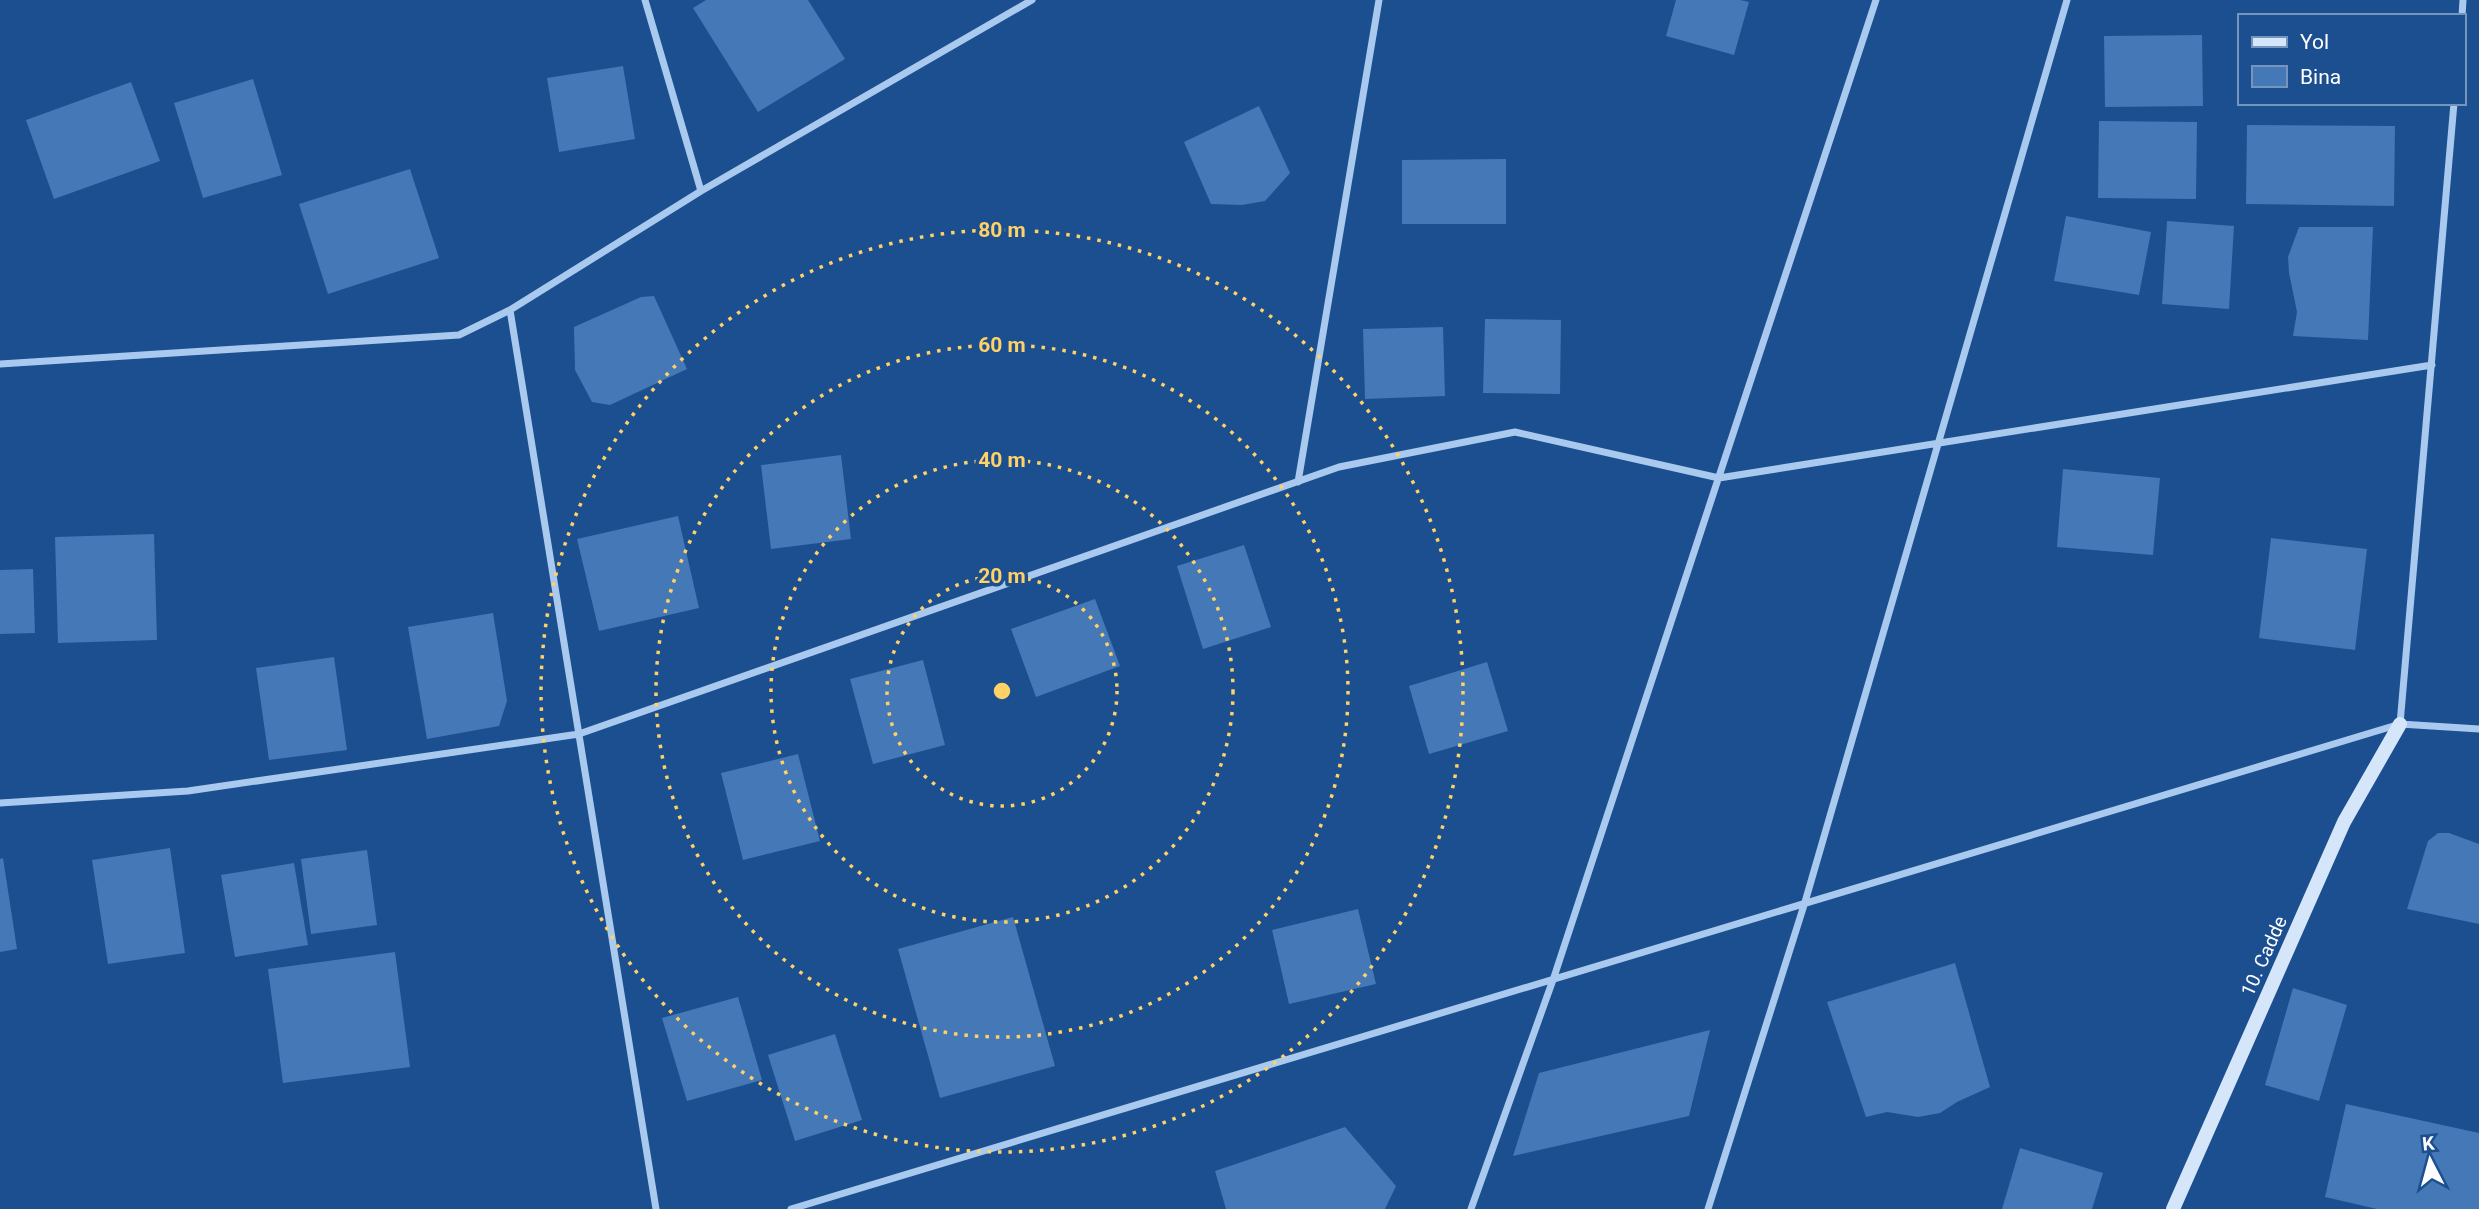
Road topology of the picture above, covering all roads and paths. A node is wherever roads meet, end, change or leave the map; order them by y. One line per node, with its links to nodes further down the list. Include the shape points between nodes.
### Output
1 (645, 0): 7 (street)
2 (1032, 0): 7 (street)
3 (1380, 0): 13 (street)
4 (1876, 0): 12 (street)
5 (2067, 0): 11 (street)
6 (2454, 105): 10 (street)
7 (701, 191): 8 (street)
8 (510, 310): 9 (street, via 459,335); 16 (street)
9 (0, 364)
10 (2431, 365): 11 (street); 14 (street)
11 (1940, 442): 12 (street); 18 (street)
12 (1719, 478): 13 (street, via 1515,432 1339,467); 19 (street)
13 (1298, 482): 16 (street)
14 (2400, 723): 15 (street); 18 (street); 24 (street, 10. Cadde, via 2344,822)
15 (2479, 729)
16 (579, 734): 17 (street, via 188,791); 20 (street)
17 (0, 803)
18 (1805, 902): 19 (street); 23 (street)
19 (1554, 977): 21 (street); 22 (street)
20 (656, 1209)
21 (791, 1209)
22 (1471, 1209)
23 (1709, 1209)
24 (2172, 1209)

